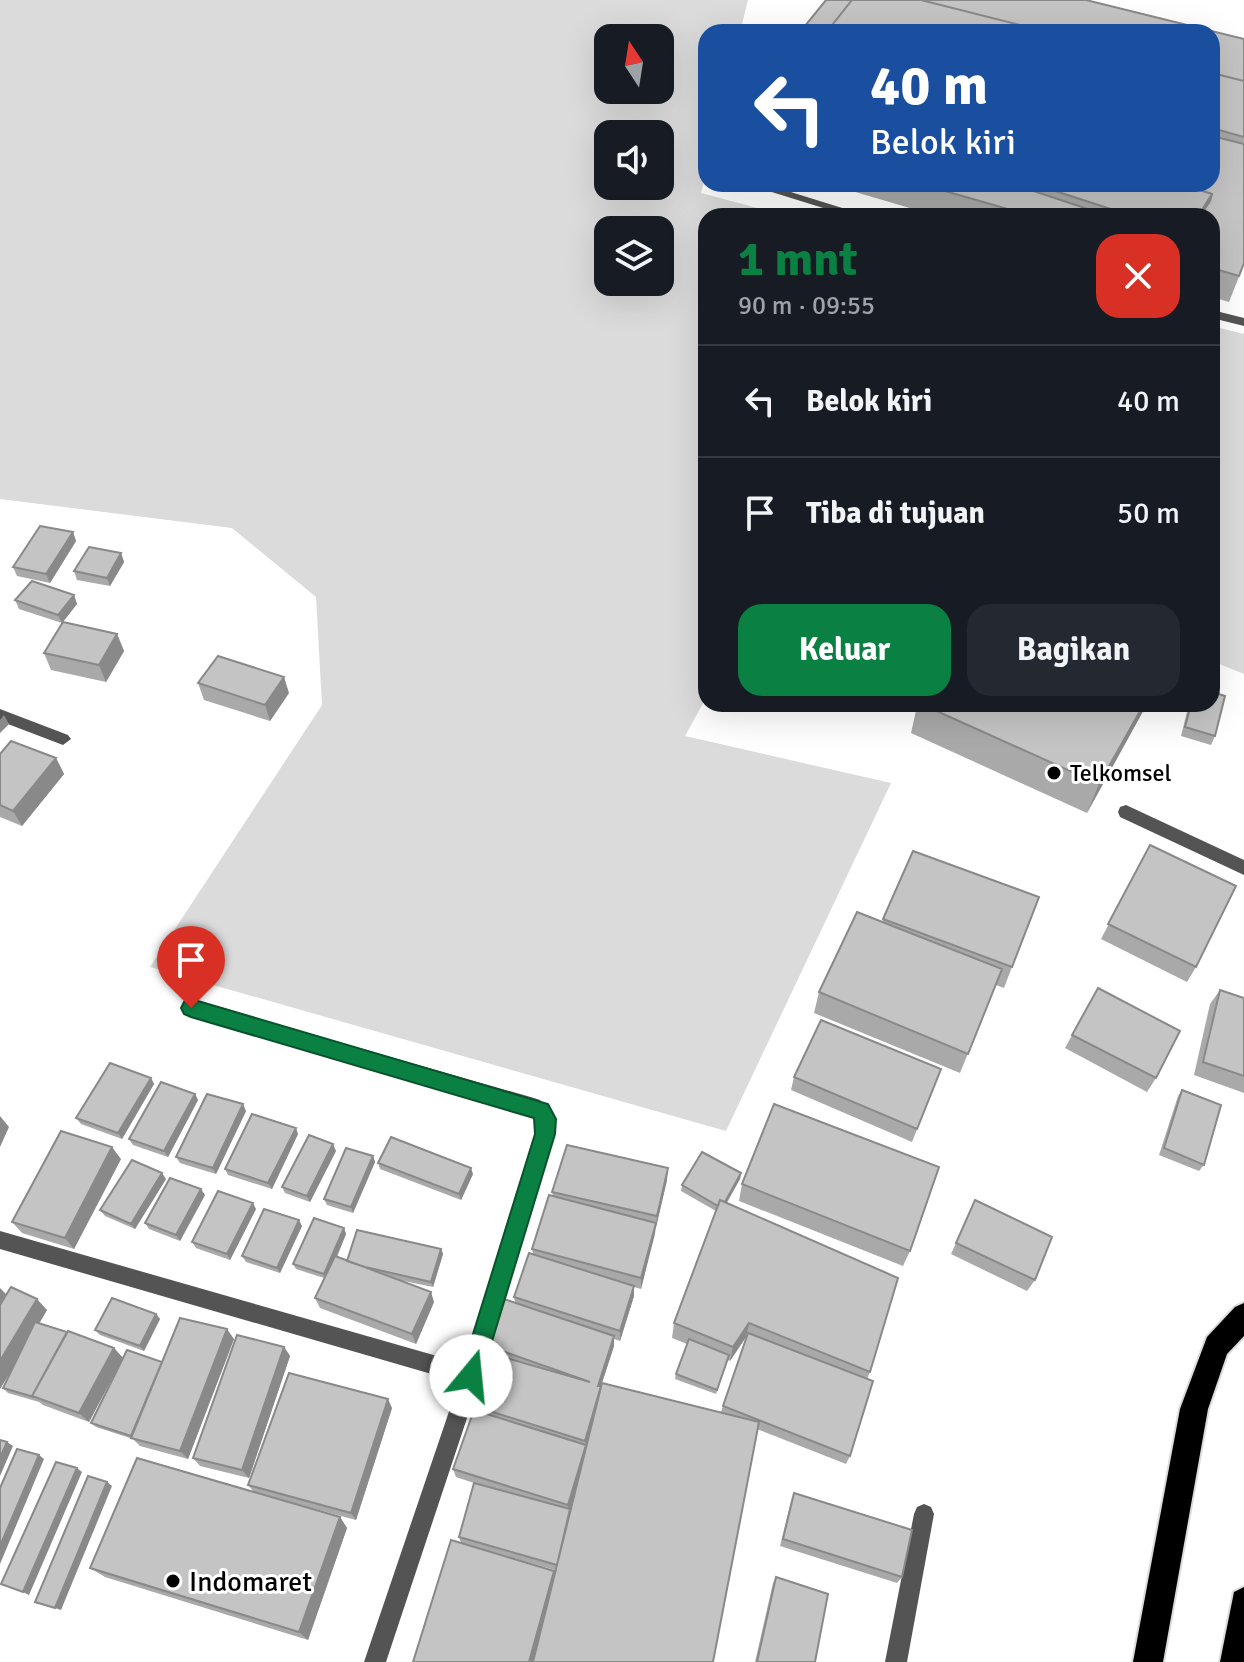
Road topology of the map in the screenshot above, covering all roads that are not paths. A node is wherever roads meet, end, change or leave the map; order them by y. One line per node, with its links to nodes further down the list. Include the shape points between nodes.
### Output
1 (780, 192): 2 (street)
2 (834, 208)
3 (1220, 316): 4 (street)
4 (1244, 322)
5 (0, 715): 6 (street)
6 (63, 739)
7 (1126, 812): 8 (street)
8 (1244, 868)
9 (191, 1008): 12 (street, via 541,1110 545,1134)
10 (0, 1240): 12 (street)
11 (1244, 1316): 17 (highway, via 1216,1346 1194,1409)
12 (471, 1376): 15 (street)
13 (924, 1514): 16 (street)
14 (1244, 1602): 18 (highway)
15 (375, 1662)
16 (896, 1662)
17 (1148, 1662)
18 (1235, 1662)

